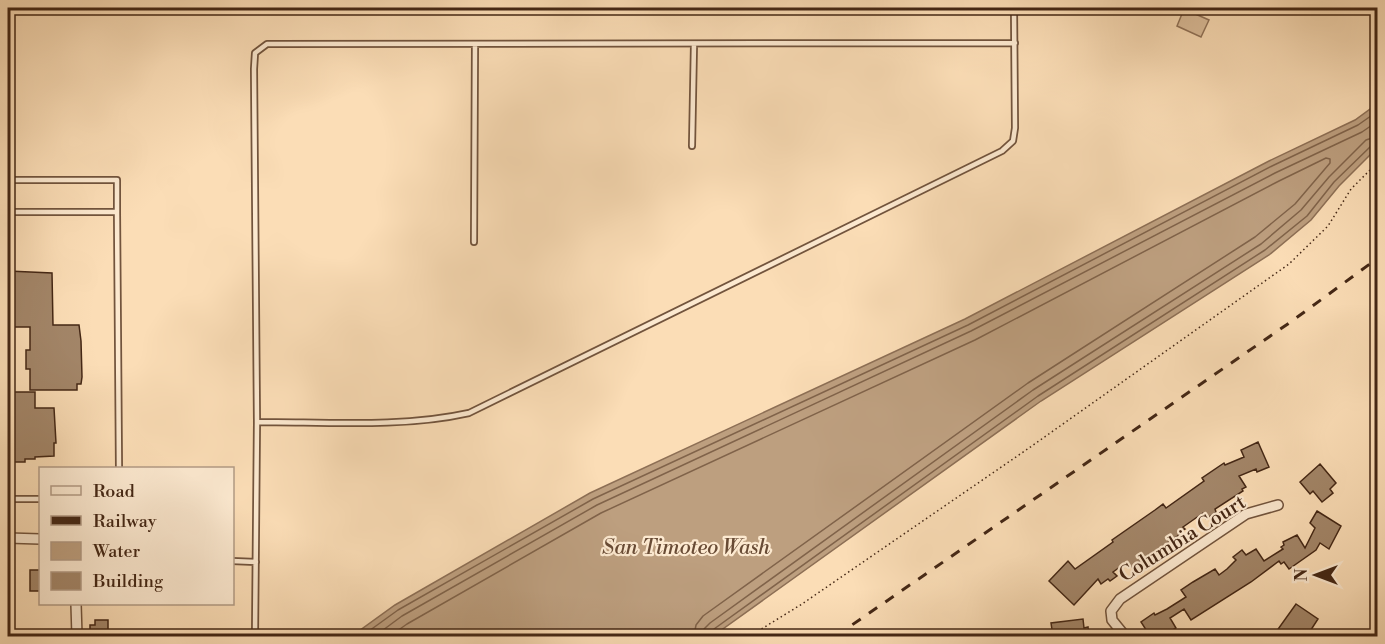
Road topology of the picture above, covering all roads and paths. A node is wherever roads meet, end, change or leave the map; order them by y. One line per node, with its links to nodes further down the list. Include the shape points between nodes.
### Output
1 (1014, 8): 2 (lane)
2 (1015, 43): 4 (lane); 11 (lane, via 1015,128 1013,141 1002,151 469,413 407,421)
3 (475, 44): 4 (lane); 10 (lane); 11 (lane, via 267,44 255,53)
4 (694, 44): 5 (lane)
5 (692, 146)
6 (1377, 162): 23 (path, via 1351,189 1328,226 1289,264 1029,448)
7 (8, 180): 9 (lane, via 117,180)
8 (8, 212): 9 (lane)
9 (117, 212): 12 (lane)
10 (474, 242)
11 (257, 422): 19 (lane)
12 (119, 467)
13 (39, 499): 14 (lane)
14 (8, 500)
15 (1278, 505): 24 (street, Columbia Court, via 1246,514 1120,598 1111,611 1112,620)
16 (8, 538): 17 (street)
17 (39, 539)
18 (234, 561): 19 (lane)
19 (256, 562): 21 (lane)
20 (76, 605): 22 (street)
21 (255, 635)
22 (76, 636)
23 (750, 636)
24 (1125, 636)

